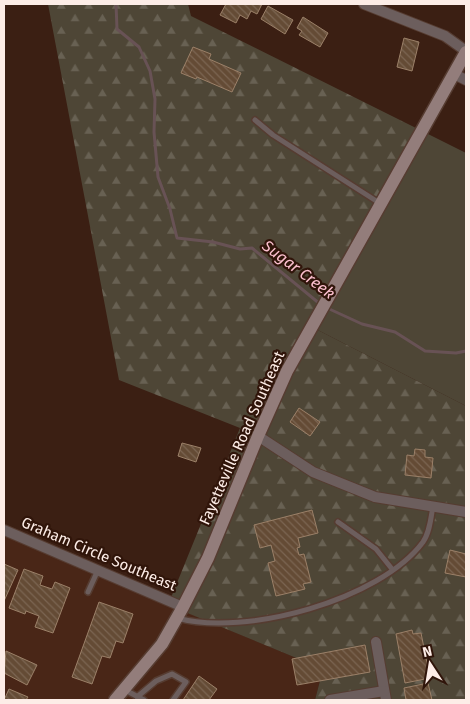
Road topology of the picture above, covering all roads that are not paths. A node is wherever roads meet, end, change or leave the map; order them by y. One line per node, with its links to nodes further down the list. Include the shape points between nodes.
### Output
1 (364, 4): 2 (street, via 445,36)
2 (466, 52): 3 (street, Fayetteville Road Southeast)
3 (454, 74): 4 (street); 6 (street, Fayetteville Road Southeast)
4 (466, 80)
5 (255, 120): 6 (lane)
6 (381, 204): 7 (street, Fayetteville Road Southeast, via 287,371)
7 (258, 436): 8 (street, via 322,476 375,496); 15 (street, Fayetteville Road Southeast, via 208,558)
8 (434, 506): 9 (street); 12 (lane, via 424,541)
9 (466, 512)
10 (338, 522): 12 (lane, via 376,549)
11 (4, 530): 13 (street, Graham Circle Southeast)
12 (392, 569): 15 (lane, via 355,592 279,617 222,624 197,623)
13 (98, 570): 14 (lane); 15 (street, Graham Circle Southeast)
14 (88, 592)
15 (180, 612): 17 (street, Fayetteville Road Southeast, via 162,644)
16 (376, 642): 18 (street)
17 (125, 690): 19 (lane); 20 (street, Fayetteville Road Southeast)
18 (385, 696): 23 (street)
19 (137, 697): 21 (lane); 22 (lane, via 156,681 172,674 186,682)
20 (115, 700)
21 (144, 700)
22 (173, 700)
23 (330, 700)

